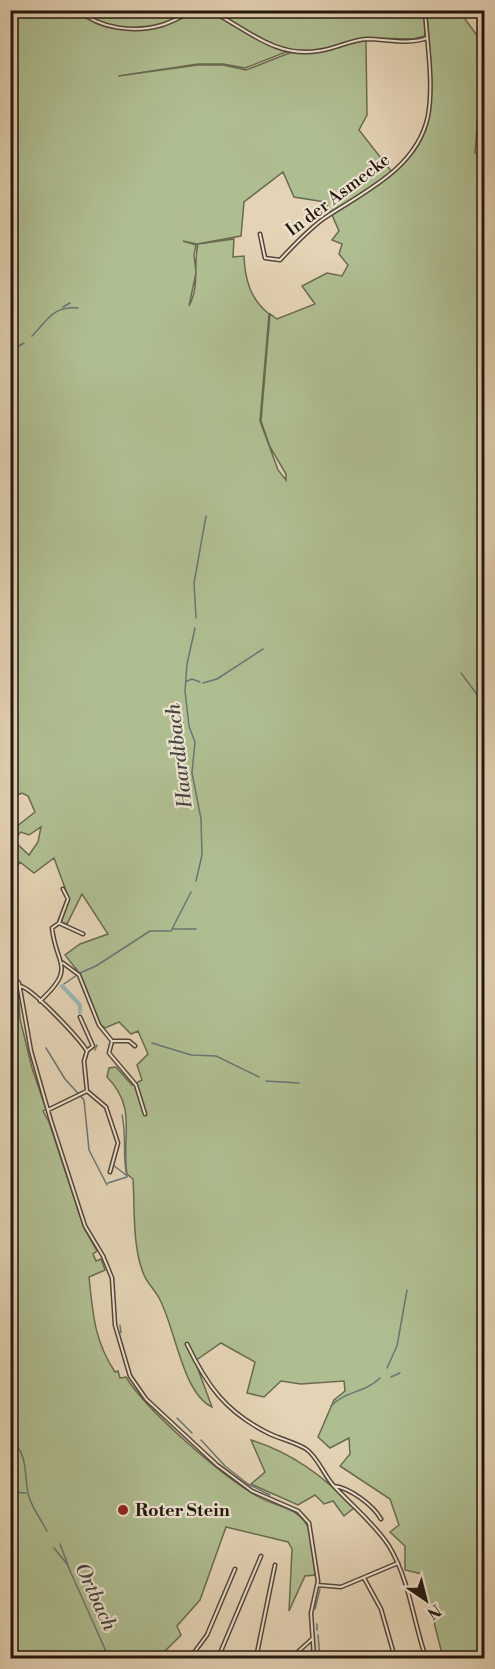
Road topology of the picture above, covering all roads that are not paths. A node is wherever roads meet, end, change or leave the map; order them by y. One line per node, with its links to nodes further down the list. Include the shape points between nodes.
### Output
1 (78, 10): 2 (street, via 94,21 126,28 162,25)
2 (197, 10)
3 (209, 10): 5 (street, via 258,41 291,51 317,52 366,39)
4 (425, 10): 5 (street, In der Asmecke)
5 (427, 38): 6 (street, In der Asmecke, via 428,117 406,159 393,173 313,227 280,260 265,258)
6 (260, 234)
7 (10, 825): 8 (street, via 14,836)
8 (10, 842)
9 (63, 889): 10 (street, via 68,899)
10 (59, 923): 11 (street); 12 (street, via 51,930)
11 (83, 934)
12 (63, 963): 15 (street, via 58,985); 17 (street, via 79,975 99,1025)
13 (10, 974): 14 (street)
14 (20, 986): 15 (street); 21 (street, via 23,1017)
15 (40, 1001): 19 (street)
16 (80, 1017): 19 (street, via 93,1046)
17 (112, 1041): 18 (street, via 129,1041); 22 (street, via 109,1053 136,1084)
18 (135, 1046)
19 (87, 1051): 20 (street)
20 (87, 1090): 21 (street); 23 (street, via 106,1107 118,1143)
21 (48, 1110): 32 (street, via 85,1226 112,1278 116,1325 133,1383 223,1470 252,1491 304,1517 312,1531)
22 (145, 1114)
23 (110, 1172)
24 (187, 1344): 25 (street, via 207,1380 230,1409 264,1431 305,1449)
25 (334, 1486): 26 (street, via 365,1502); 28 (street, via 384,1539)
26 (381, 1519)
27 (261, 1556): 34 (street)
28 (398, 1563): 31 (street); 40 (street)
29 (275, 1565): 36 (street)
30 (235, 1569): 35 (street, via 207,1635)
31 (364, 1578): 32 (street, via 340,1587); 39 (street, via 381,1609)
32 (317, 1585): 33 (street, via 311,1609)
33 (312, 1639): 37 (street); 38 (street)
34 (219, 1658)
35 (190, 1659)
36 (256, 1659)
37 (291, 1659)
38 (314, 1659)
39 (395, 1659)
40 (426, 1659)

